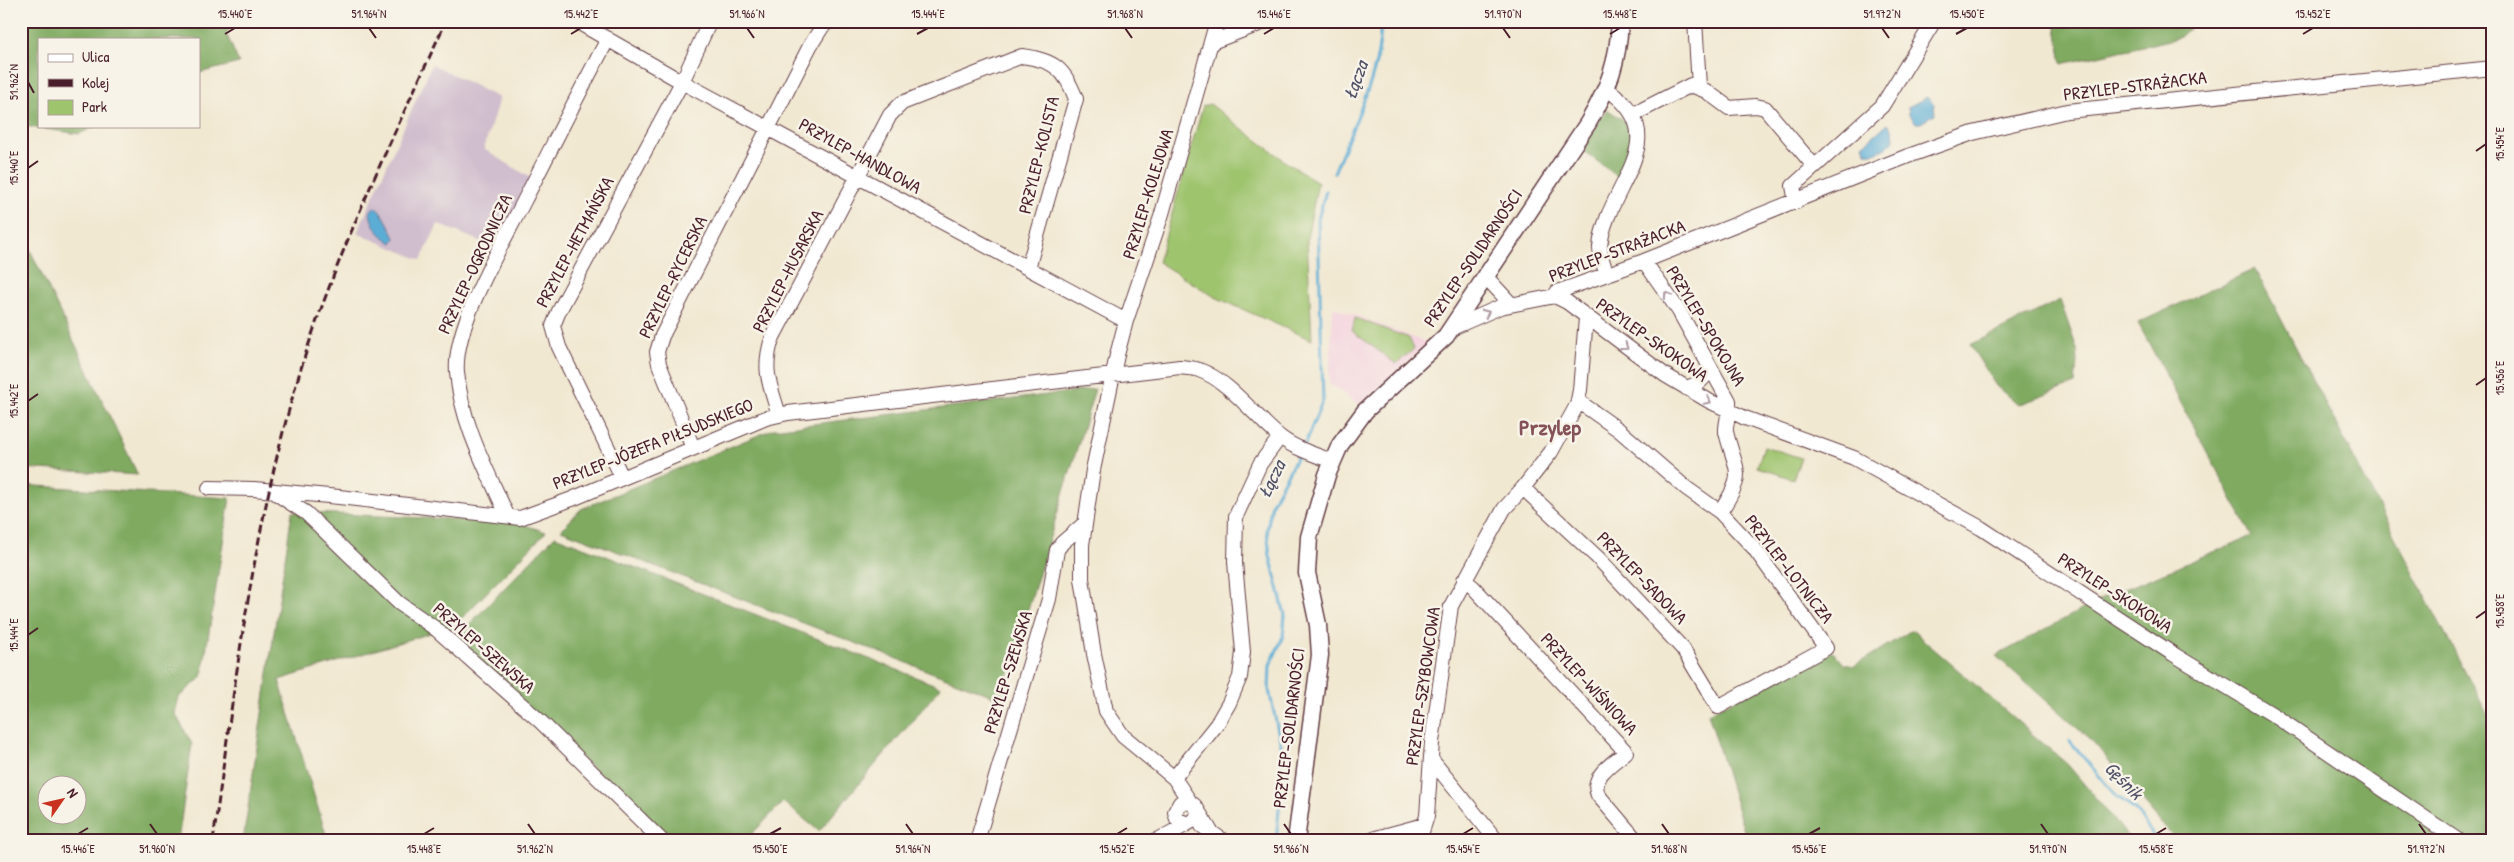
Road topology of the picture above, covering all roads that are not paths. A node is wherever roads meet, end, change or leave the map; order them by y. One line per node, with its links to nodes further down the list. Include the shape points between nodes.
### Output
1 (576, 21): 9 (street, PRZYLEP-HANDLOWA)
2 (710, 21): 12 (street)
3 (830, 21): 16 (street, PRZYLEP-RYCERSKA, via 810,46)
4 (1217, 21): 10 (street, PRZYLEP-KOLEJOWA)
5 (1267, 21): 10 (street)
6 (1620, 21): 14 (main road, PRZYLEP-SOLIDARNOŚCI, via 1618,54)
7 (1695, 21): 13 (street)
8 (1934, 21): 17 (street, via 1882,106)
9 (608, 39): 12 (street, PRZYLEP-HANDLOWA); 44 (street, PRZYLEP-OGRODNICZA, via 494,260 464,326 457,351 457,373 469,426)
10 (1212, 42): 28 (street, PRZYLEP-KOLEJOWA, via 1164,207)
11 (2493, 68): 19 (street, PRZYLEP-STRAŻACKA, via 2067,111 1974,133)
12 (682, 82): 16 (street, PRZYLEP-HANDLOWA); 39 (street, PRZYLEP-HETMAŃSKA, via 553,326 559,347)
13 (1699, 86): 15 (street, via 1685,86); 17 (street, via 1728,108 1765,108)
14 (1607, 89): 15 (street); 23 (main road, PRZYLEP-SOLIDARNOŚCI)
15 (1634, 114): 22 (street, via 1639,141 1601,241)
16 (769, 127): 18 (street, PRZYLEP-HANDLOWA); 37 (street, PRZYLEP-RYCERSKA, via 662,336 657,352)
17 (1814, 166): 19 (street, via 1793,186)
18 (859, 176): 21 (street, PRZYLEP-HANDLOWA); 21 (street, PRZYLEP-KOLISTA, via 890,116 902,102 1022,56 1040,58 1058,66 1070,81 1076,99); 35 (street, PRZYLEP-HUSARSKA, via 772,339 766,375)
19 (1796, 202): 20 (street, PRZYLEP-STRAŻACKA)
20 (1644, 261): 22 (street, PRZYLEP-STRAŻACKA); 30 (street, PRZYLEP-SPOKOJNA, one-way to 20, via 1679,312)
21 (1028, 268): 28 (street, PRZYLEP-HANDLOWA)
22 (1606, 273): 24 (street, PRZYLEP-STRAŻACKA)
23 (1486, 277): 26 (street); 29 (main road, PRZYLEP-SOLIDARNOŚCI)
24 (1572, 286): 25 (street, PRZYLEP-STRAŻACKA); 27 (street, PRZYLEP-SZYBOWCOWA)
25 (1555, 296): 26 (street, PRZYLEP-STRAŻACKA); 27 (street, PRZYLEP-SKOKOWA)
26 (1511, 304): 29 (street, PRZYLEP-STRAŻACKA, one-way to 26, via 1489,310)
27 (1581, 313): 32 (street, PRZYLEP-SKOKOWA, one-way to 32); 33 (street, PRZYLEP-SZYBOWCOWA)
28 (1126, 321): 31 (street, PRZYLEP-KOLEJOWA)
29 (1452, 328): 38 (main road, PRZYLEP-SOLIDARNOŚCI, via 1355,421)
30 (1710, 367): 32 (street, via 1704,379); 34 (street, PRZYLEP-SPOKOJNA, via 1729,401)
31 (1112, 377): 35 (street, PRZYLEP-JÓZEFA PIŁSUDSKIEGO); 36 (street, PRZYLEP-JÓZEFA PIŁSUDSKIEGO, via 1161,368 1199,370 1232,392); 45 (street)
32 (1686, 388): 34 (street, PRZYLEP-SKOKOWA, one-way to 34)
33 (1578, 401): 41 (street, PRZYLEP-SZYBOWCOWA, via 1551,452); 43 (street, PRZYLEP-LOTNICZA)
34 (1730, 412): 43 (street, via 1725,429 1736,458 1738,476 1733,493); 61 (street, PRZYLEP-SKOKOWA, via 1854,458 1981,528 2173,654 2275,716)
35 (780, 415): 37 (street, PRZYLEP-JÓZEFA PIŁSUDSKIEGO)
36 (1280, 437): 38 (street, PRZYLEP-JÓZEFA PIŁSUDSKIEGO); 49 (street, via 1260,464 1236,516 1235,562 1243,652 1240,678 1217,724)
37 (693, 448): 39 (street, PRZYLEP-JÓZEFA PIŁSUDSKIEGO)
38 (1332, 461): 56 (main road, PRZYLEP-SOLIDARNOŚCI, via 1309,537 1307,573 1318,625 1320,655)
39 (622, 477): 44 (street, PRZYLEP-JÓZEFA PIŁSUDSKIEGO, via 520,518)
40 (209, 488): 42 (street, PRZYLEP-JÓZEFA PIŁSUDSKIEGO)
41 (1523, 488): 46 (street, PRZYLEP-SZYBOWCOWA, via 1504,509); 47 (street, PRZYLEP-SADOWA, via 1598,558 1683,649)
42 (274, 492): 44 (street, PRZYLEP-JÓZEFA PIŁSUDSKIEGO); 53 (street, PRZYLEP-SZEWSKA, via 306,513 400,603 436,629 540,721)
43 (1720, 512): 47 (street, PRZYLEP-LOTNICZA, via 1754,548 1826,648)
44 (506, 515)
45 (1085, 523): 49 (street, via 1082,579 1106,711 1123,736); 54 (street, PRZYLEP-SZEWSKA, via 1057,550 1049,599)
46 (1464, 580): 48 (street, PRZYLEP-SZYBOWCOWA, via 1449,615); 60 (street, PRZYLEP-WIŚNIOWA, via 1474,586 1626,752 1597,778 1595,787)
47 (1718, 707)
48 (1431, 759): 51 (street, PRZYLEP-SZYBOWCOWA); 59 (street)
49 (1178, 783): 50 (street)
50 (1187, 813): 52 (street); 55 (street)
51 (1424, 825): 57 (street); 58 (street, PRZYLEP-SZYBOWCOWA)
52 (1158, 839)
53 (662, 841)
54 (977, 841)
55 (1224, 841)
56 (1296, 841)
57 (1365, 841)
58 (1419, 841)
59 (1497, 841)
60 (1636, 841)
61 (2459, 841)

